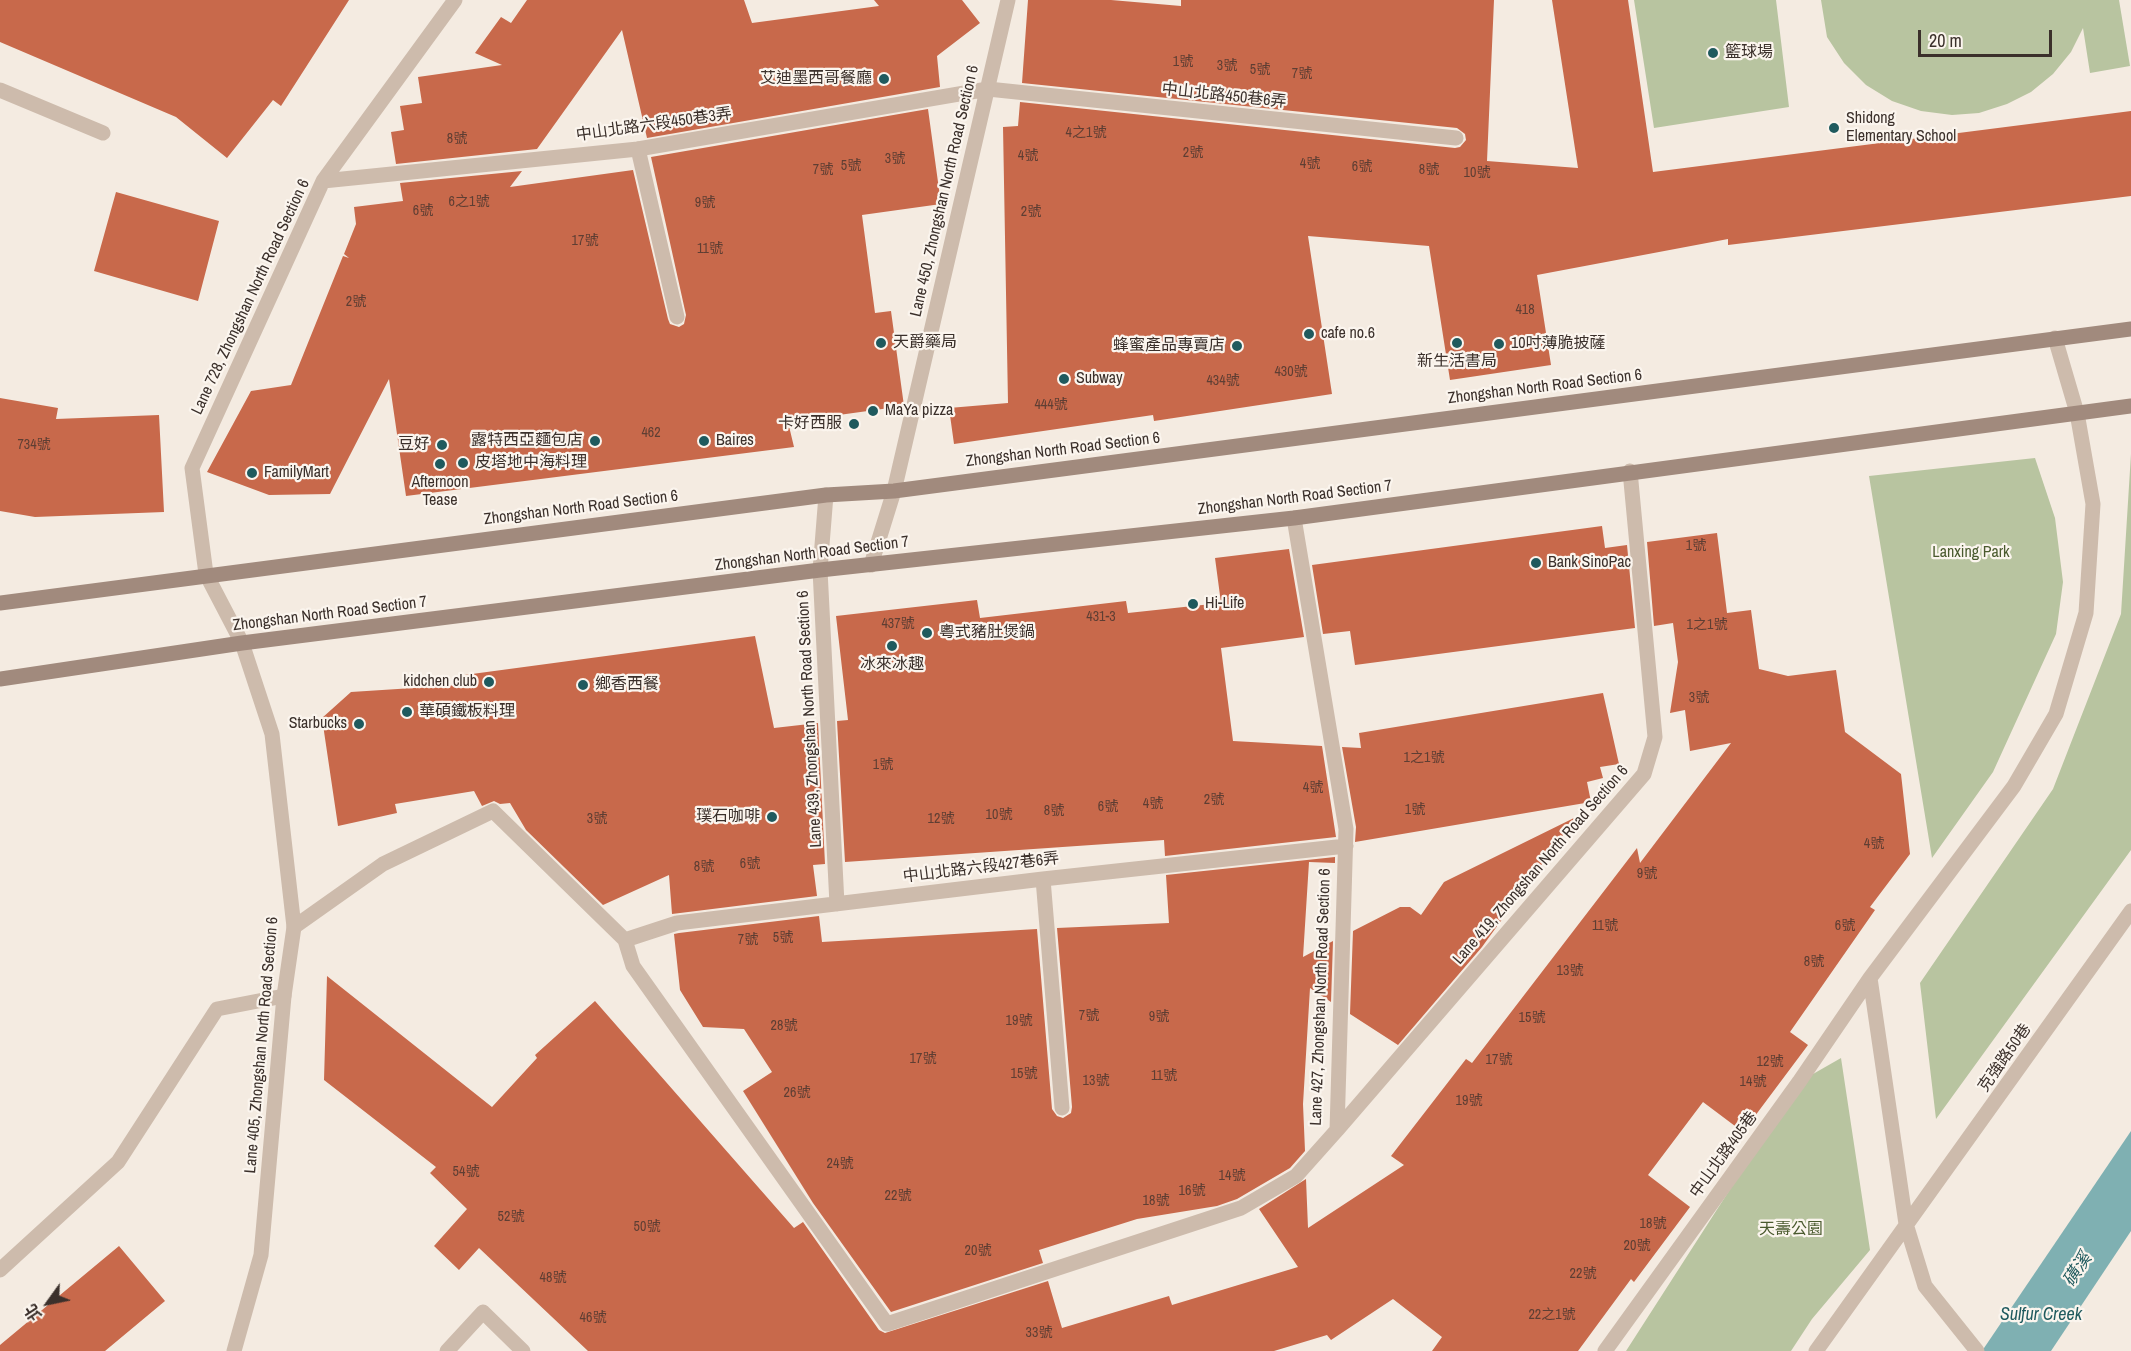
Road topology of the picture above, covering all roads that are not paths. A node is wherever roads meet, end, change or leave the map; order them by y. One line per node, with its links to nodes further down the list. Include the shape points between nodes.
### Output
1 (455, 0): 8 (street, Lane 728, Zhongshan North Road Section 6)
2 (1008, 0): 3 (street, Lane 450, Zhongshan North Road Section 6)
3 (988, 89): 6 (street, 中山北路450巷6弄); 7 (street, 中山北路六段450巷3弄); 15 (street, Lane 450, Zhongshan North Road Section 6)
4 (0, 90): 5 (street)
5 (103, 133)
6 (1456, 138)
7 (638, 149): 8 (street, 中山北路六段450巷3弄); 9 (street)
8 (323, 181): 20 (street, Lane 728, Zhongshan North Road Section 6, via 192,468)
9 (677, 317)
10 (2131, 329): 11 (main road, Zhongshan North Road Section 6)
11 (2055, 338): 13 (street); 15 (main road, Zhongshan North Road Section 6)
12 (2131, 406): 13 (main road)
13 (2078, 413): 14 (main road); 30 (street, via 2093,504 2086,613 2056,714 2014,786)
14 (1630, 471): 17 (main road, Zhongshan North Road Section 7); 33 (street, Lane 419, Zhongshan North Road Section 6, via 1655,737 1644,774)
15 (894, 490): 16 (main road, Zhongshan North Road Section 6); 18 (street, Lane 450, Zhongshan North Road Section 6)
16 (826, 495): 19 (street, Lane 439, Zhongshan North Road Section 6); 20 (main road, Zhongshan North Road Section 6)
17 (1294, 518): 18 (main road, Zhongshan North Road Section 7); 24 (street, Lane 427, Zhongshan North Road Section 6)
18 (871, 565): 19 (main road, Zhongshan North Road Section 7)
19 (820, 570): 22 (main road, Zhongshan North Road Section 7); 26 (street, Lane 439, Zhongshan North Road Section 6)
20 (206, 574): 21 (main road, Zhongshan North Road Section 6); 22 (street, Lane 405, Zhongshan North Road Section 6)
21 (0, 603)
22 (242, 643): 23 (main road, Zhongshan North Road Section 7); 28 (street, Lane 405, Zhongshan North Road Section 6, via 272,734)
23 (0, 679)
24 (1346, 846): 25 (street, 中山北路六段427巷6弄); 33 (street, Lane 427, Zhongshan North Road Section 6)
25 (1042, 879): 26 (street, 中山北路六段427巷6弄); 32 (street)
26 (837, 904): 29 (street, 中山北路六段427巷6弄, via 676,922)
27 (2131, 911): 34 (street, 克強路50巷)
28 (294, 927): 29 (street, via 383,864 493,811); 31 (street, Lane 405, Zhongshan North Road Section 6)
29 (624, 940): 33 (street, Lane 427, Zhongshan North Road Section 6, via 633,966 887,1324 1241,1208 1296,1176)
30 (1870, 978): 34 (street); 39 (street, 中山北路405巷)
31 (284, 996): 35 (street, via 217,1009 118,1162); 36 (street, Lane 405, Zhongshan North Road Section 6, via 261,1255)
32 (1062, 1108)
33 (1337, 1130)
34 (1906, 1224): 40 (street, 克強路50巷); 41 (street, via 1925,1286)
35 (0, 1270)
36 (234, 1351)
37 (447, 1351): 38 (street, via 483,1312)
38 (523, 1351)
39 (1605, 1351)
40 (1816, 1351)
41 (1977, 1351)

